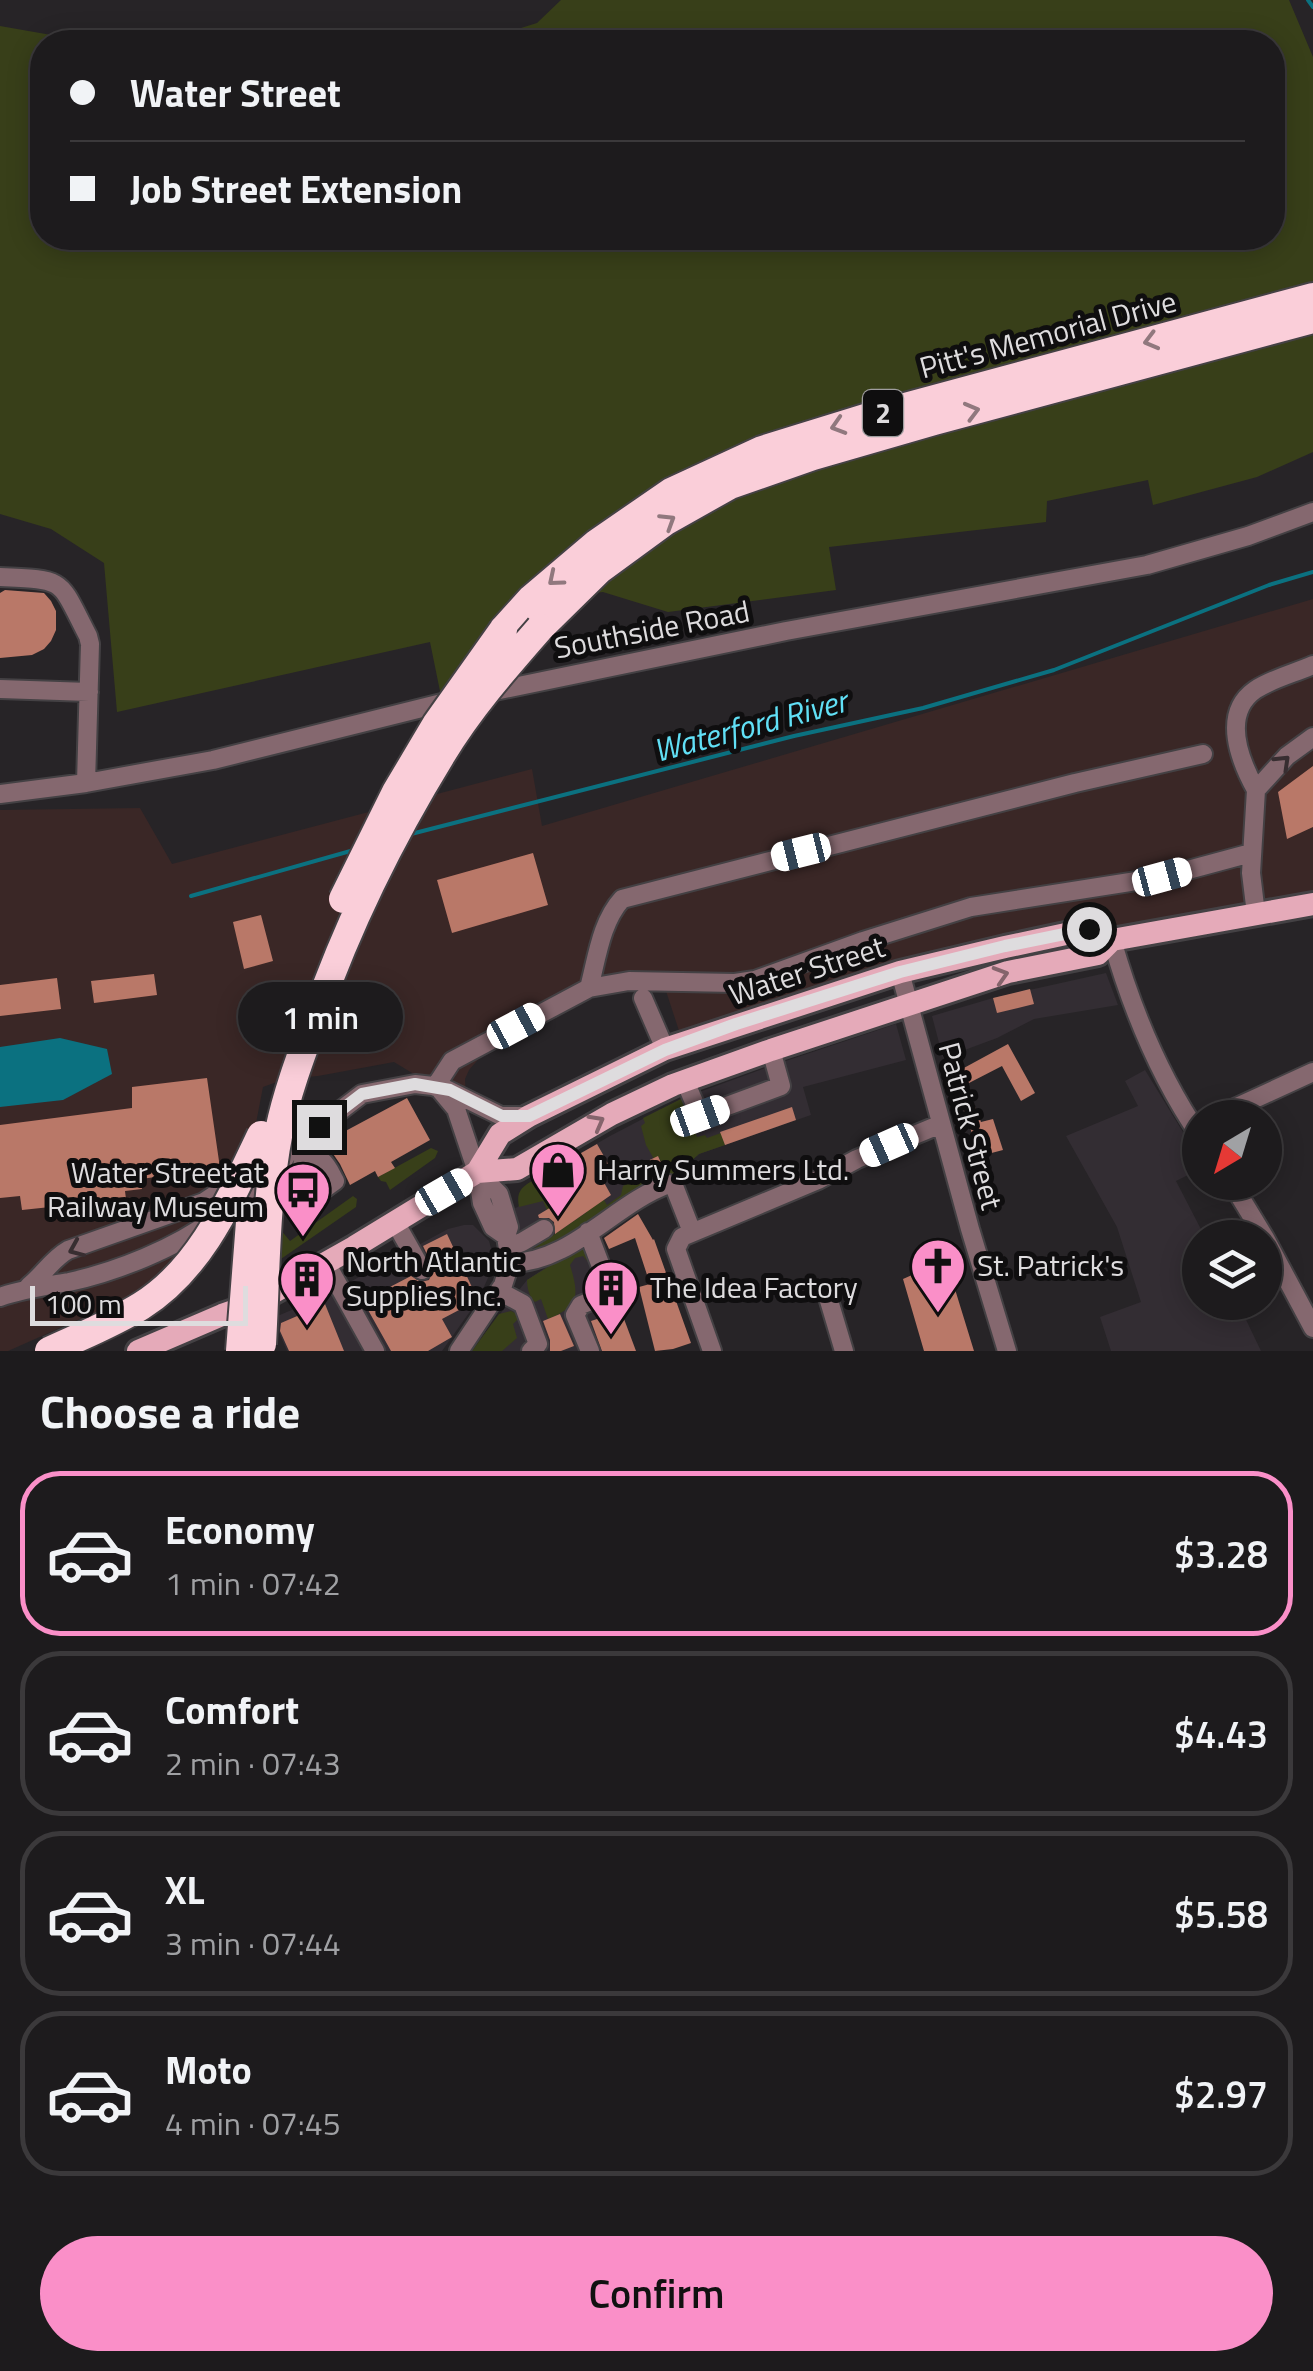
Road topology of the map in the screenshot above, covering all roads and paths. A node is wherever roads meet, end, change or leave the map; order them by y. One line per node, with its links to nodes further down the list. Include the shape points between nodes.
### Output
1 (1313, 297): 30 (highway, Pitt's Memorial Drive / 2, one-way to 30, bridge, via 762,450 670,492 597,544 502,630 396,792 322,945)
2 (1313, 319): 50 (highway, Pitt's Memorial Drive / 2, one-way to 2, bridge, via 279,1131 356,910 442,752 540,628 599,570 730,485 916,426)
3 (1313, 512): 10 (street, Southside Road, via 1147,565 527,683 213,760)
4 (0, 577): 7 (street, via 46,579 64,588 90,644)
5 (1313, 666): 11 (street, via 1256,688 1236,714 1245,770)
6 (0, 690): 7 (street)
7 (89, 692): 10 (street)
8 (1313, 737): 11 (street, one-way to 8)
9 (1203, 754): 18 (street, via 622,899 608,921)
10 (86, 783): 12 (street, Southside Road)
11 (1256, 790): 13 (street)
12 (0, 794)
13 (1251, 853): 15 (street); 18 (street, via 1162,877 971,907 754,980 629,981)
14 (1313, 904): 15 (main road)
15 (1256, 914): 16 (main road)
16 (1112, 940): 17 (main road, Water Street, via 1089,929); 20 (main road, one-way to 16, via 1008,972 1098,954); 27 (street, via 1143,1032)
17 (900, 972): 20 (street, Patrick Street); 21 (main road, Water Street)
18 (590, 988): 25 (street, via 452,1061)
19 (643, 998): 21 (street)
20 (909, 1006): 22 (main road); 29 (street, Patrick Street)
21 (665, 1050): 28 (main road, Water Street)
22 (770, 1050): 24 (main road); 24 (street, via 781,1086 700,1116)
23 (1313, 1072): 26 (street)
24 (686, 1081): 32 (main road, one-way to 24, via 517,1169)
25 (435, 1087): 28 (street, via 502,1116); 31 (street, via 362,1094); 32 (street, via 456,1108)
26 (1252, 1100)
27 (1182, 1104)
28 (529, 1116): 32 (main road, Water Street, via 500,1134)
29 (941, 1124): 36 (street); 58 (street, Patrick Street)
30 (261, 1135): 47 (highway, bridge, via 212,1230 178,1277 141,1306); 49 (highway, Pitt's Memorial Drive / 2, bridge)
31 (297, 1148): 41 (street, via 189,1235 124,1265); 41 (street, one-way to 41, via 270,1152 204,1202 63,1253)
32 (477, 1172): 33 (main road); 37 (street, via 482,1203)
33 (394, 1222): 38 (main road); 39 (street)
34 (544, 1229): 37 (street)
35 (588, 1232): 36 (street, via 670,1184); 37 (street, via 529,1263); 55 (street, via 611,1293 575,1315)
36 (692, 1232): 56 (street, via 676,1250)
37 (508, 1249): 42 (street, via 507,1278)
38 (326, 1263): 45 (main road); 52 (street)
39 (422, 1270)
40 (1282, 1270): 46 (street)
41 (24, 1289): 44 (street)
42 (499, 1291): 53 (street); 54 (street, via 523,1304 538,1344)
43 (827, 1294): 57 (street)
44 (0, 1297)
45 (252, 1305): 48 (main road); 51 (street)
46 (1313, 1328)
47 (49, 1351)
48 (138, 1351)
49 (240, 1351)
50 (262, 1351)
51 (272, 1351)
52 (374, 1351)
53 (459, 1351)
54 (531, 1351)
55 (590, 1351)
56 (712, 1351)
57 (844, 1351)
58 (1007, 1351)

